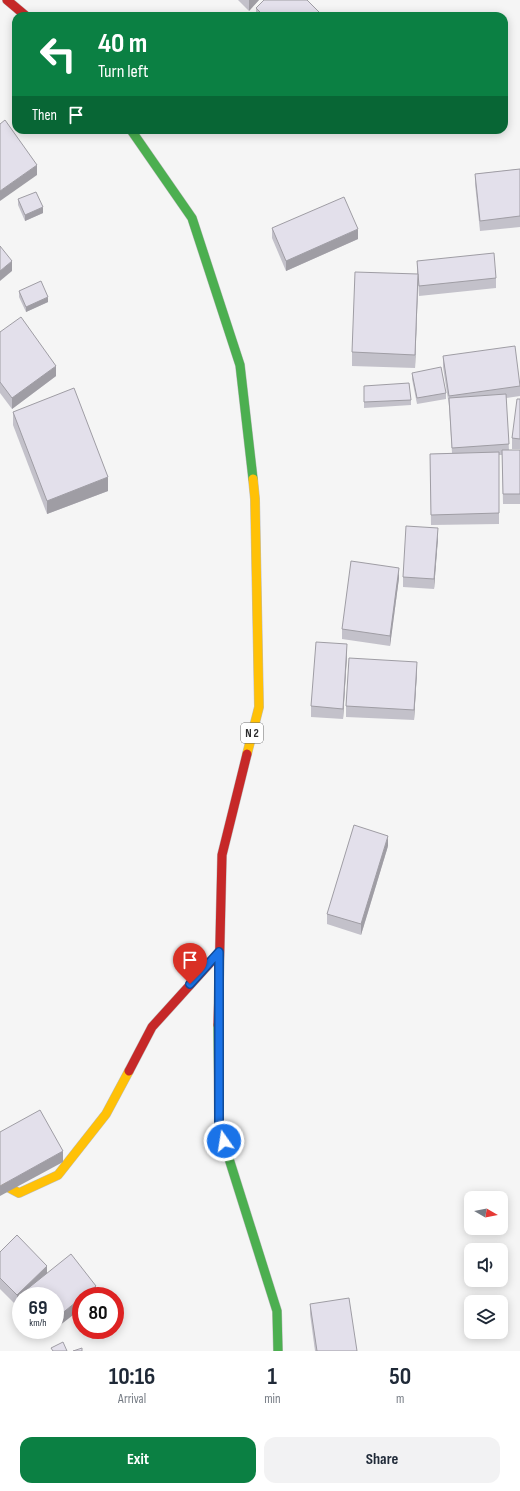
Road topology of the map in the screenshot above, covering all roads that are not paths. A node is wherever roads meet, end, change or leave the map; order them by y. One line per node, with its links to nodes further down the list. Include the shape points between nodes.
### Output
1 (8, 0): 2 (main road)
2 (22, 12)
3 (134, 134): 4 (main road, N 2, via 192,218 240,366 254,491 259,707 222,856)
4 (219, 952): 5 (main road, via 152,1027 106,1114 58,1175 18,1193); 6 (main road, N 2, via 219,1127 277,1311)
5 (0, 1183)
6 (278, 1351)

